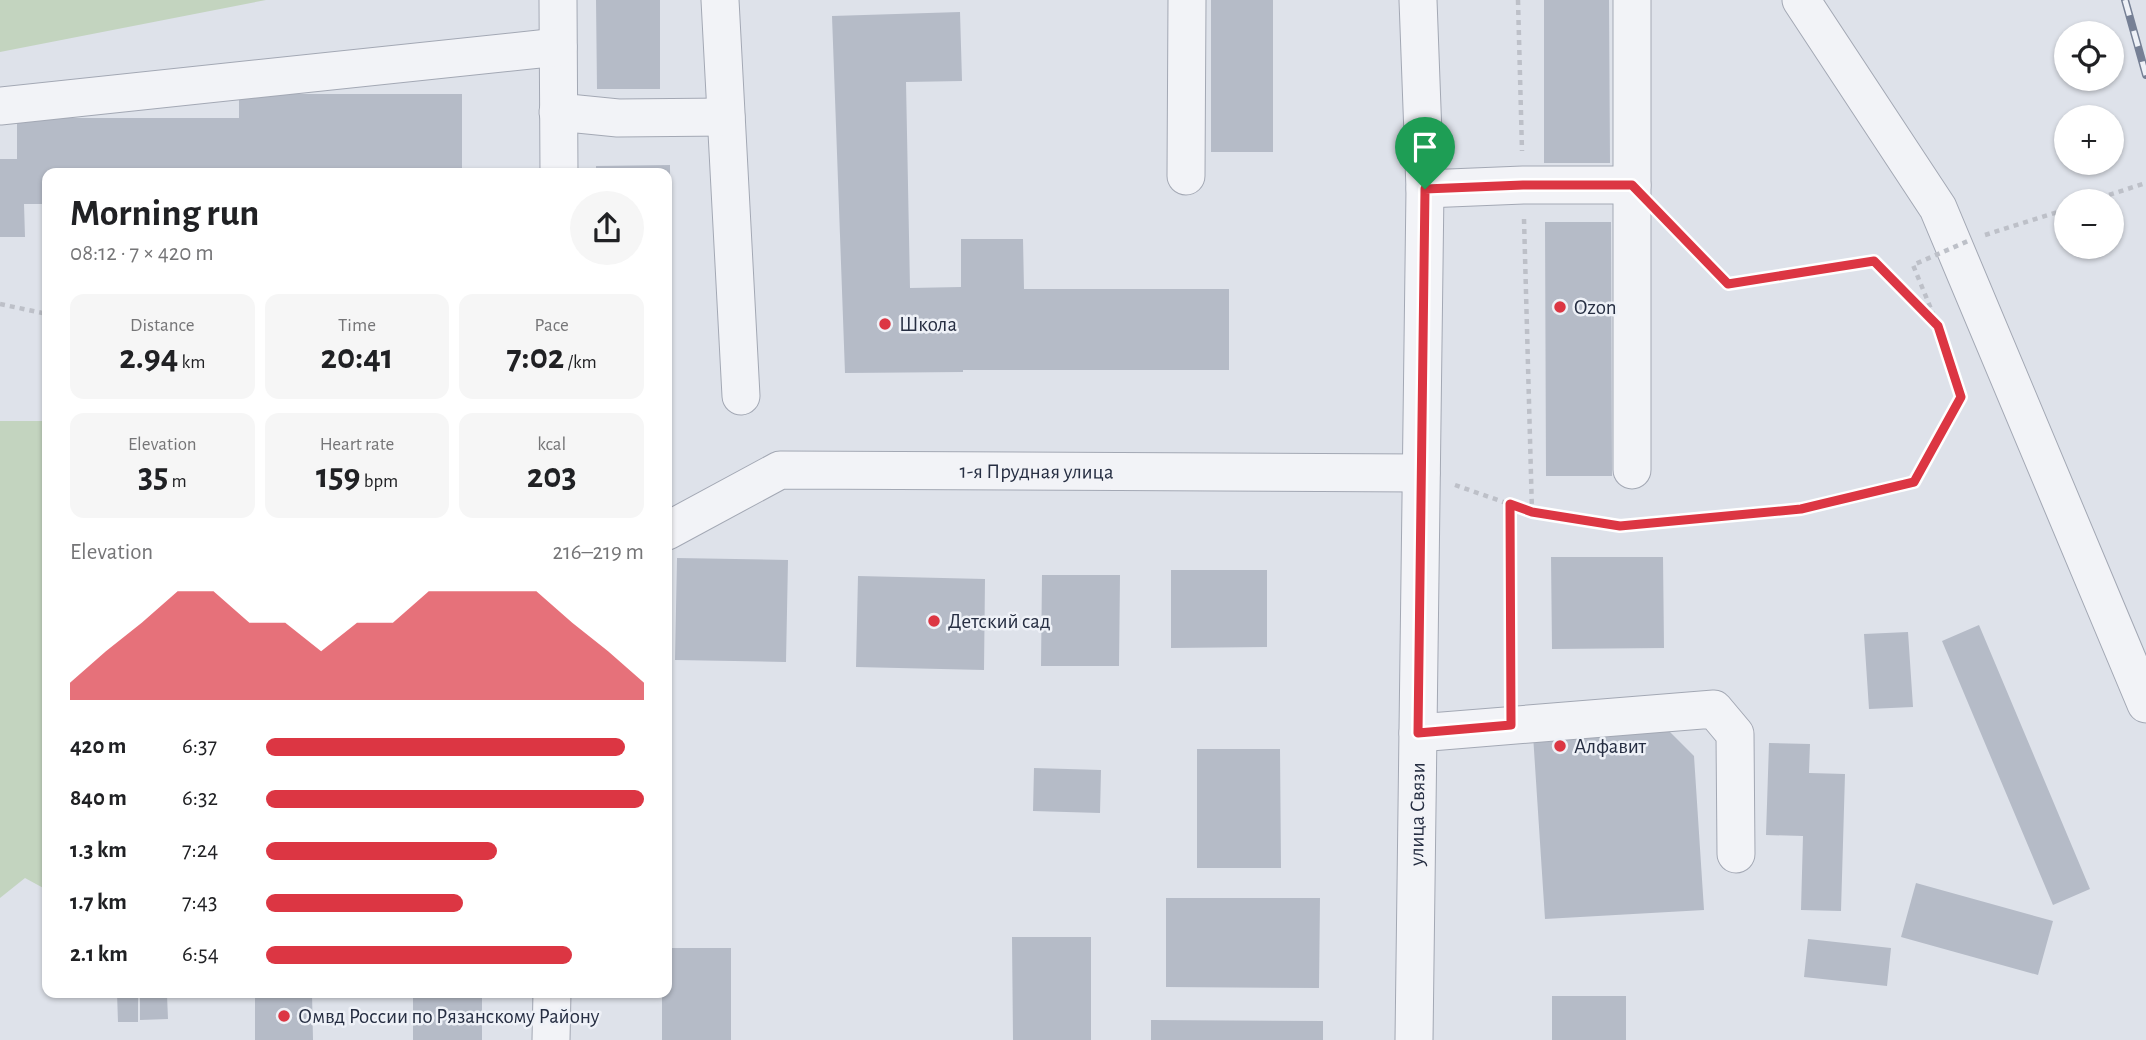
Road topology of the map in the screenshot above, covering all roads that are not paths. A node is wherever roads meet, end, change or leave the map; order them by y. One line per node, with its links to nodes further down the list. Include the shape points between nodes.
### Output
1 (558, 0): 7 (street)
2 (720, 0): 10 (street)
3 (1186, 0): 12 (street)
4 (1418, 0): 14 (street, улица Связи)
5 (1632, 0): 13 (street)
6 (1801, 0): 19 (street, via 1938,208)
7 (558, 47): 8 (street); 9 (street)
8 (0, 106)
9 (558, 112): 10 (street, via 618,118); 11 (street)
10 (726, 117): 15 (street)
11 (559, 168)
12 (1186, 176)
13 (1632, 185): 14 (street); 16 (street)
14 (1425, 189): 17 (street, улица Связи)
15 (741, 396)
16 (1632, 470)
17 (1422, 473): 18 (street, 1-я Прудная улица, via 780,470); 20 (street, улица Связи)
18 (672, 528)
19 (2146, 704)
20 (1418, 733): 21 (street, via 1714,709 1735,734); 24 (street, улица Связи)
21 (1736, 853)
22 (552, 998): 23 (street)
23 (551, 1040)
24 (1414, 1040)

